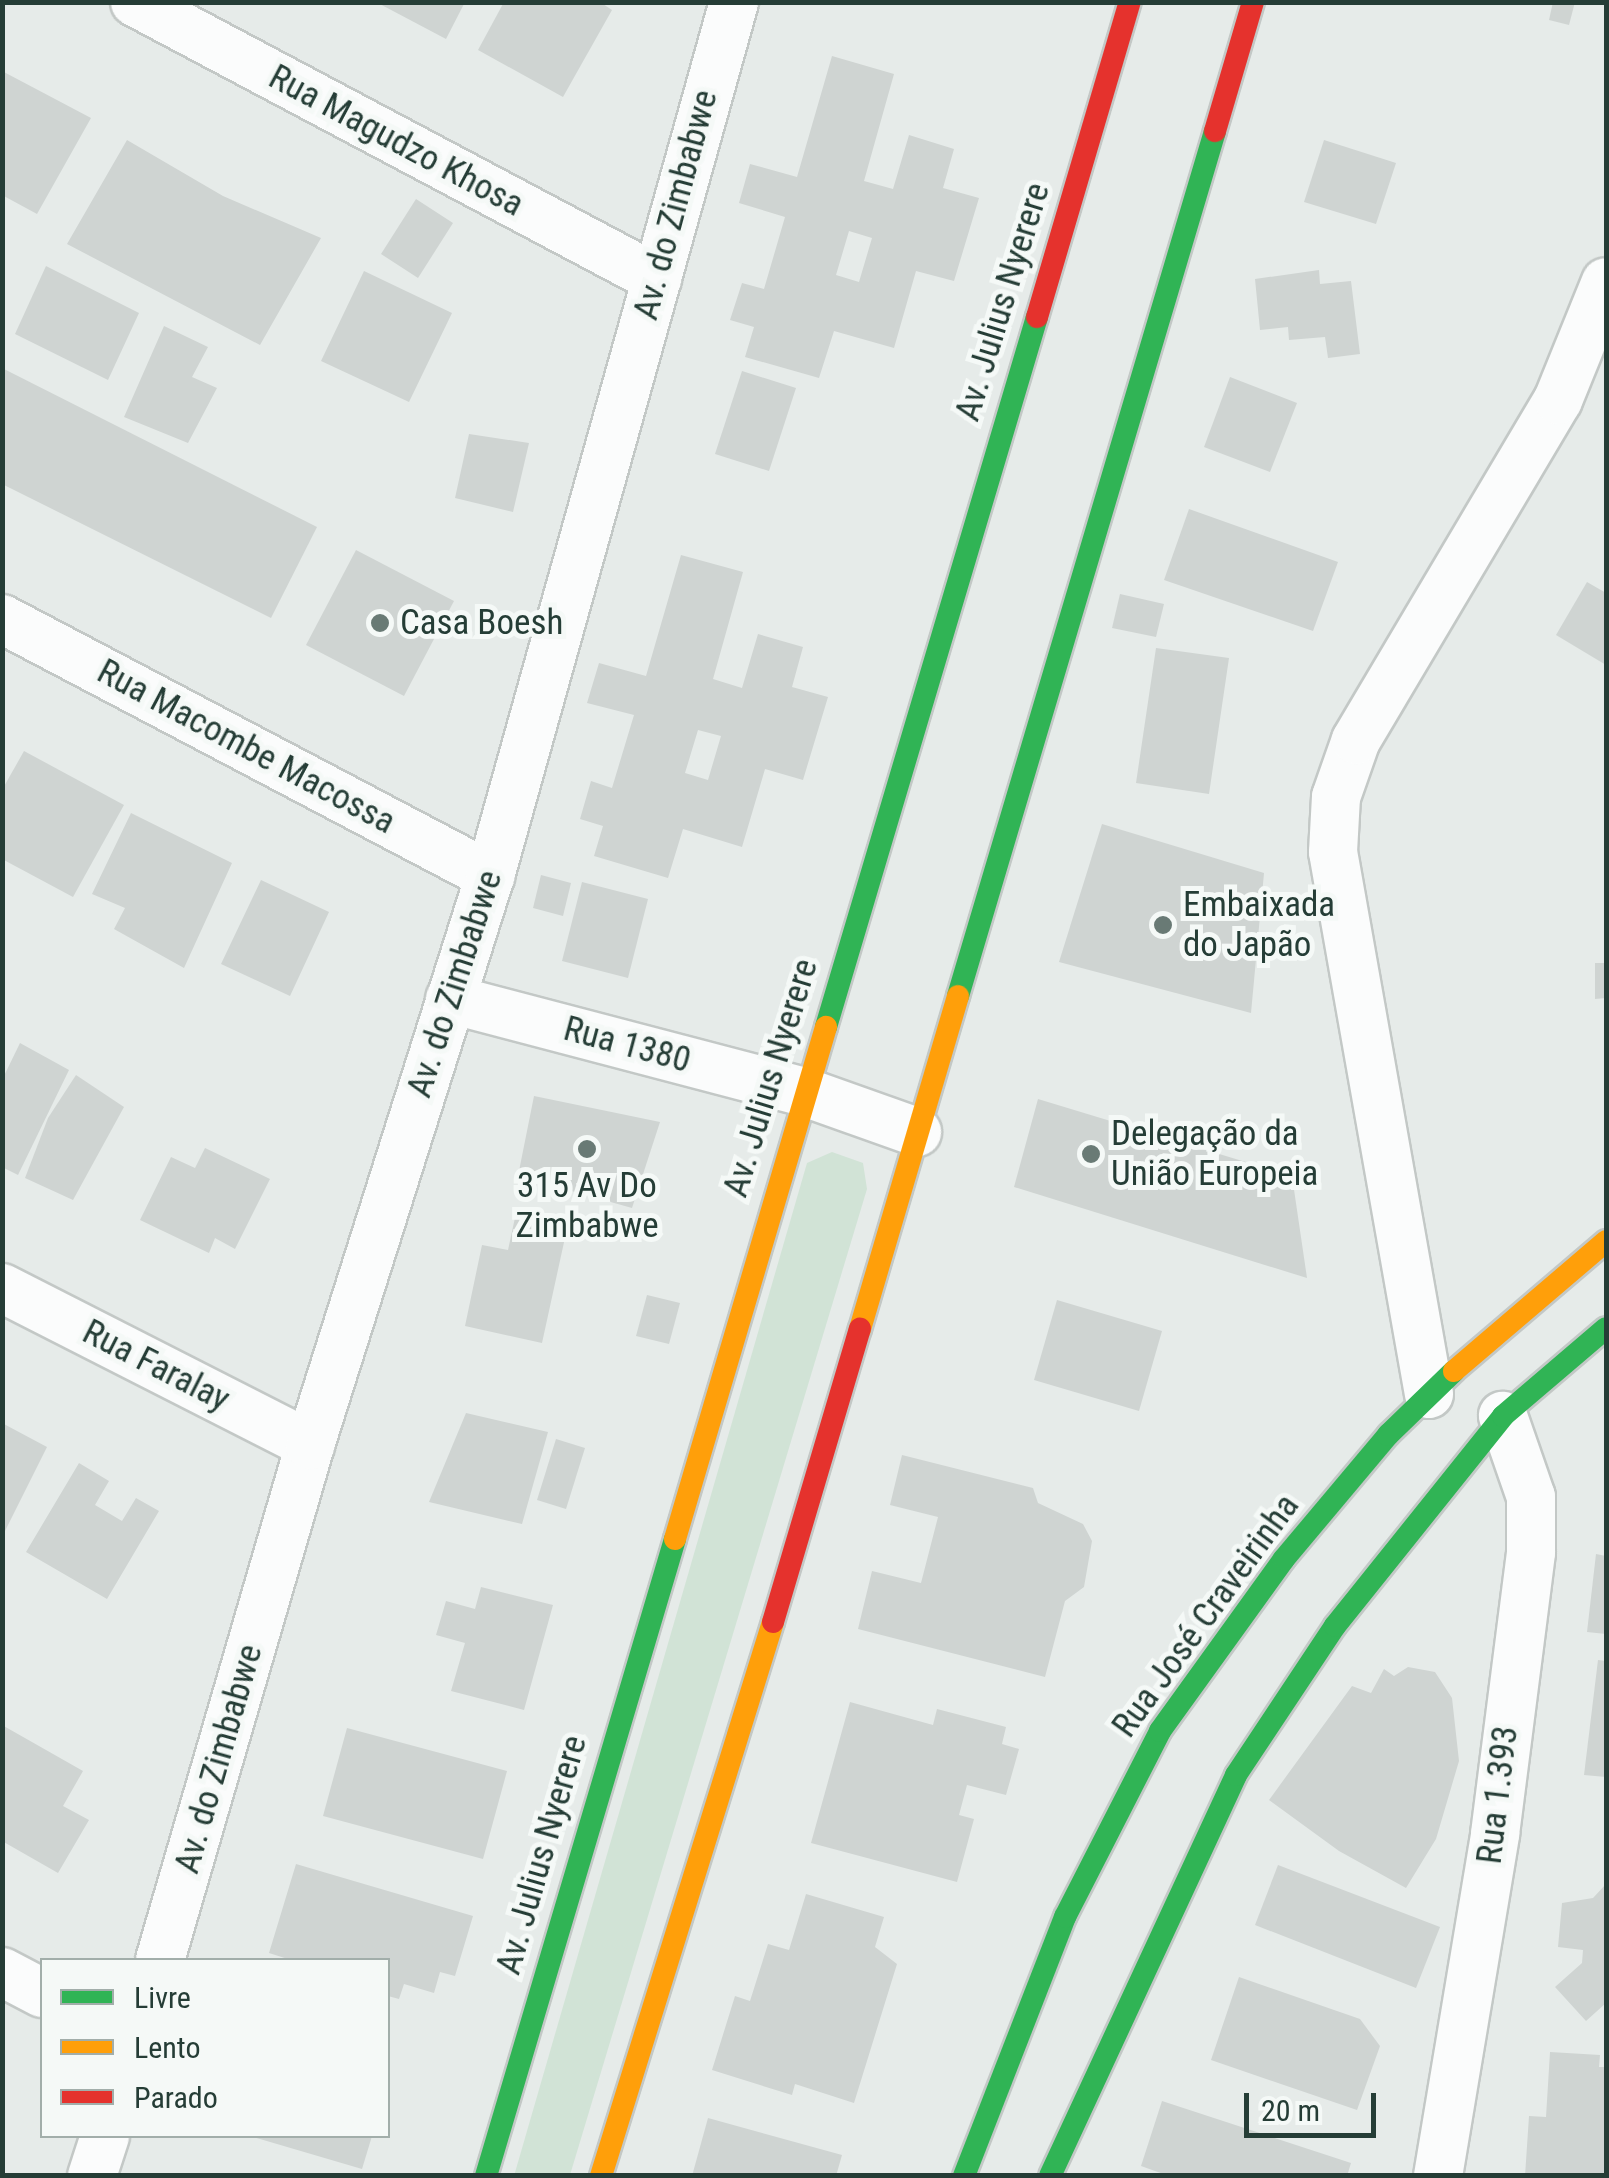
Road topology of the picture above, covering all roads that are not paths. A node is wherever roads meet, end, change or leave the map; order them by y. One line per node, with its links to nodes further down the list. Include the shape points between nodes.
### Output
1 (135, 2): 5 (street, Rua Magudzo Khosa)
2 (734, 2): 5 (street, Av. do Zimbabwe)
3 (1130, 2): 10 (main road, Av. Julius Nyerere)
4 (1253, 2): 11 (main road)
5 (657, 278): 8 (street, Av. do Zimbabwe)
6 (1606, 282): 15 (street, via 1558,400 1356,740 1336,797 1333,852)
7 (2, 618): 8 (street, Rua Macombe Macossa)
8 (490, 876): 9 (street, Av. do Zimbabwe)
9 (450, 999): 10 (street, Rua 1380); 17 (street, Av. do Zimbabwe)
10 (804, 1092): 11 (street, Rua 1380); 23 (main road, Av. Julius Nyerere)
11 (917, 1132): 24 (main road, via 675,1952)
12 (1606, 1241): 15 (main road, Rua José Craveirinha)
13 (2, 1288): 17 (street, Rua Faralay)
14 (1606, 1328): 16 (main road)
15 (1429, 1394): 25 (main road, Rua José Craveirinha, via 1284,1559 1160,1731 1065,1917)
16 (1503, 1416): 26 (main road, via 1335,1626 1236,1775); 27 (street, Rua 1.393, via 1531,1497 1532,1552 1495,1834)
17 (310, 1444): 18 (street, Av. do Zimbabwe)
18 (161, 1958)
19 (2, 1972): 20 (street)
20 (40, 1992)
21 (104, 2138): 22 (street)
22 (92, 2176)
23 (486, 2176)
24 (601, 2176)
25 (964, 2176)
26 (1050, 2176)
27 (1438, 2176)

